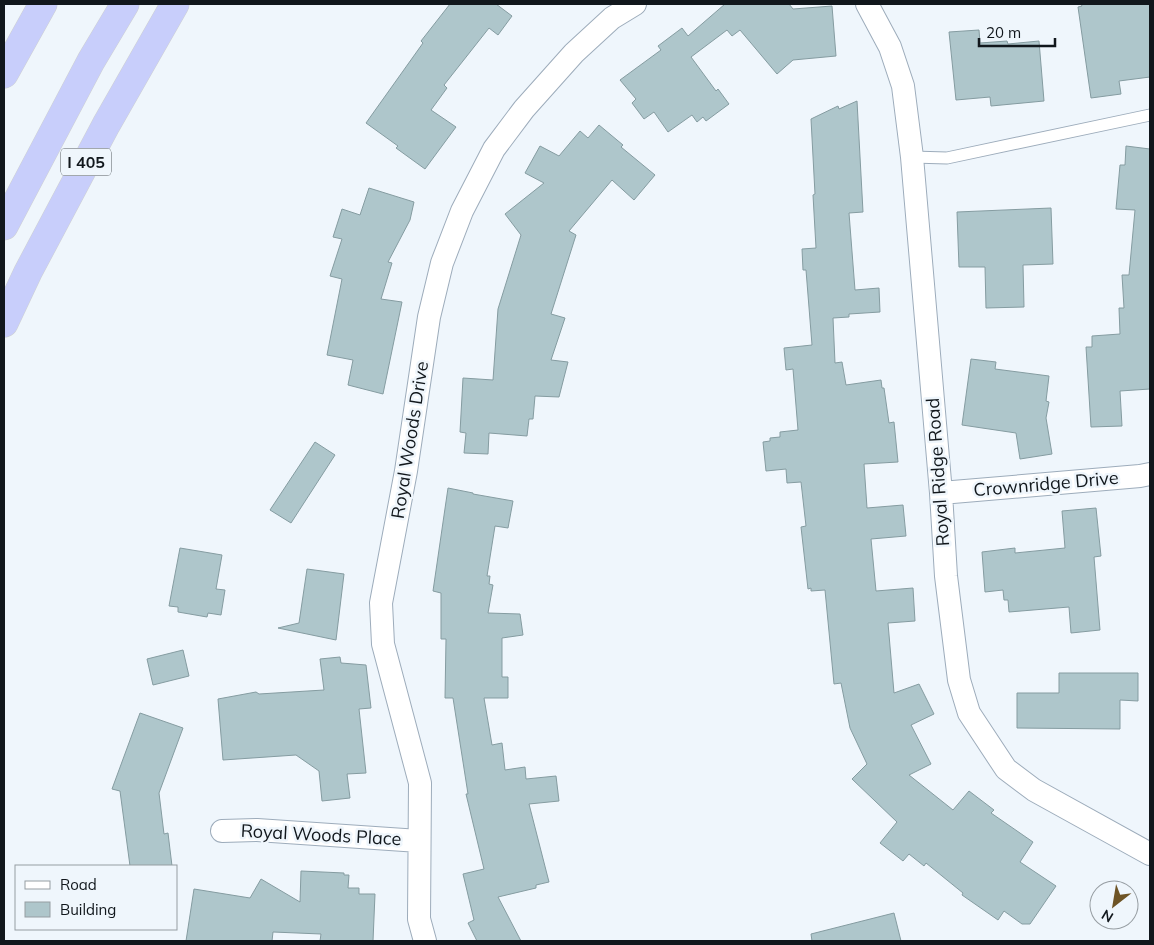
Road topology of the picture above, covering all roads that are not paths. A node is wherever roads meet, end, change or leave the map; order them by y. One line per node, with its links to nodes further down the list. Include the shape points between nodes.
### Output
1 (43, 4): 6 (highway)
2 (125, 4): 9 (highway, via 91,61)
3 (176, 4): 10 (highway, I 405, via 106,125)
4 (634, 4): 14 (street, Royal Woods Drive, via 612,18 574,53 494,149 462,211 442,263 429,316 406,471 381,603 382,644 420,783)
5 (868, 4): 8 (street, Royal Ridge Road, via 890,47 903,86)
6 (4, 74)
7 (1150, 115): 8 (lane, via 947,158)
8 (912, 158): 12 (street, Royal Ridge Road)
9 (4, 226)
10 (4, 323)
11 (1150, 474): 12 (street, Crownridge Drive)
12 (941, 493): 15 (street, Royal Ridge Road, via 946,576 959,680 969,713 1006,769 1034,790)
13 (222, 831): 14 (street, Royal Woods Place, via 257,830)
14 (419, 841): 16 (street, Royal Woods Drive, via 418,919)
15 (1150, 854)
16 (425, 941)

